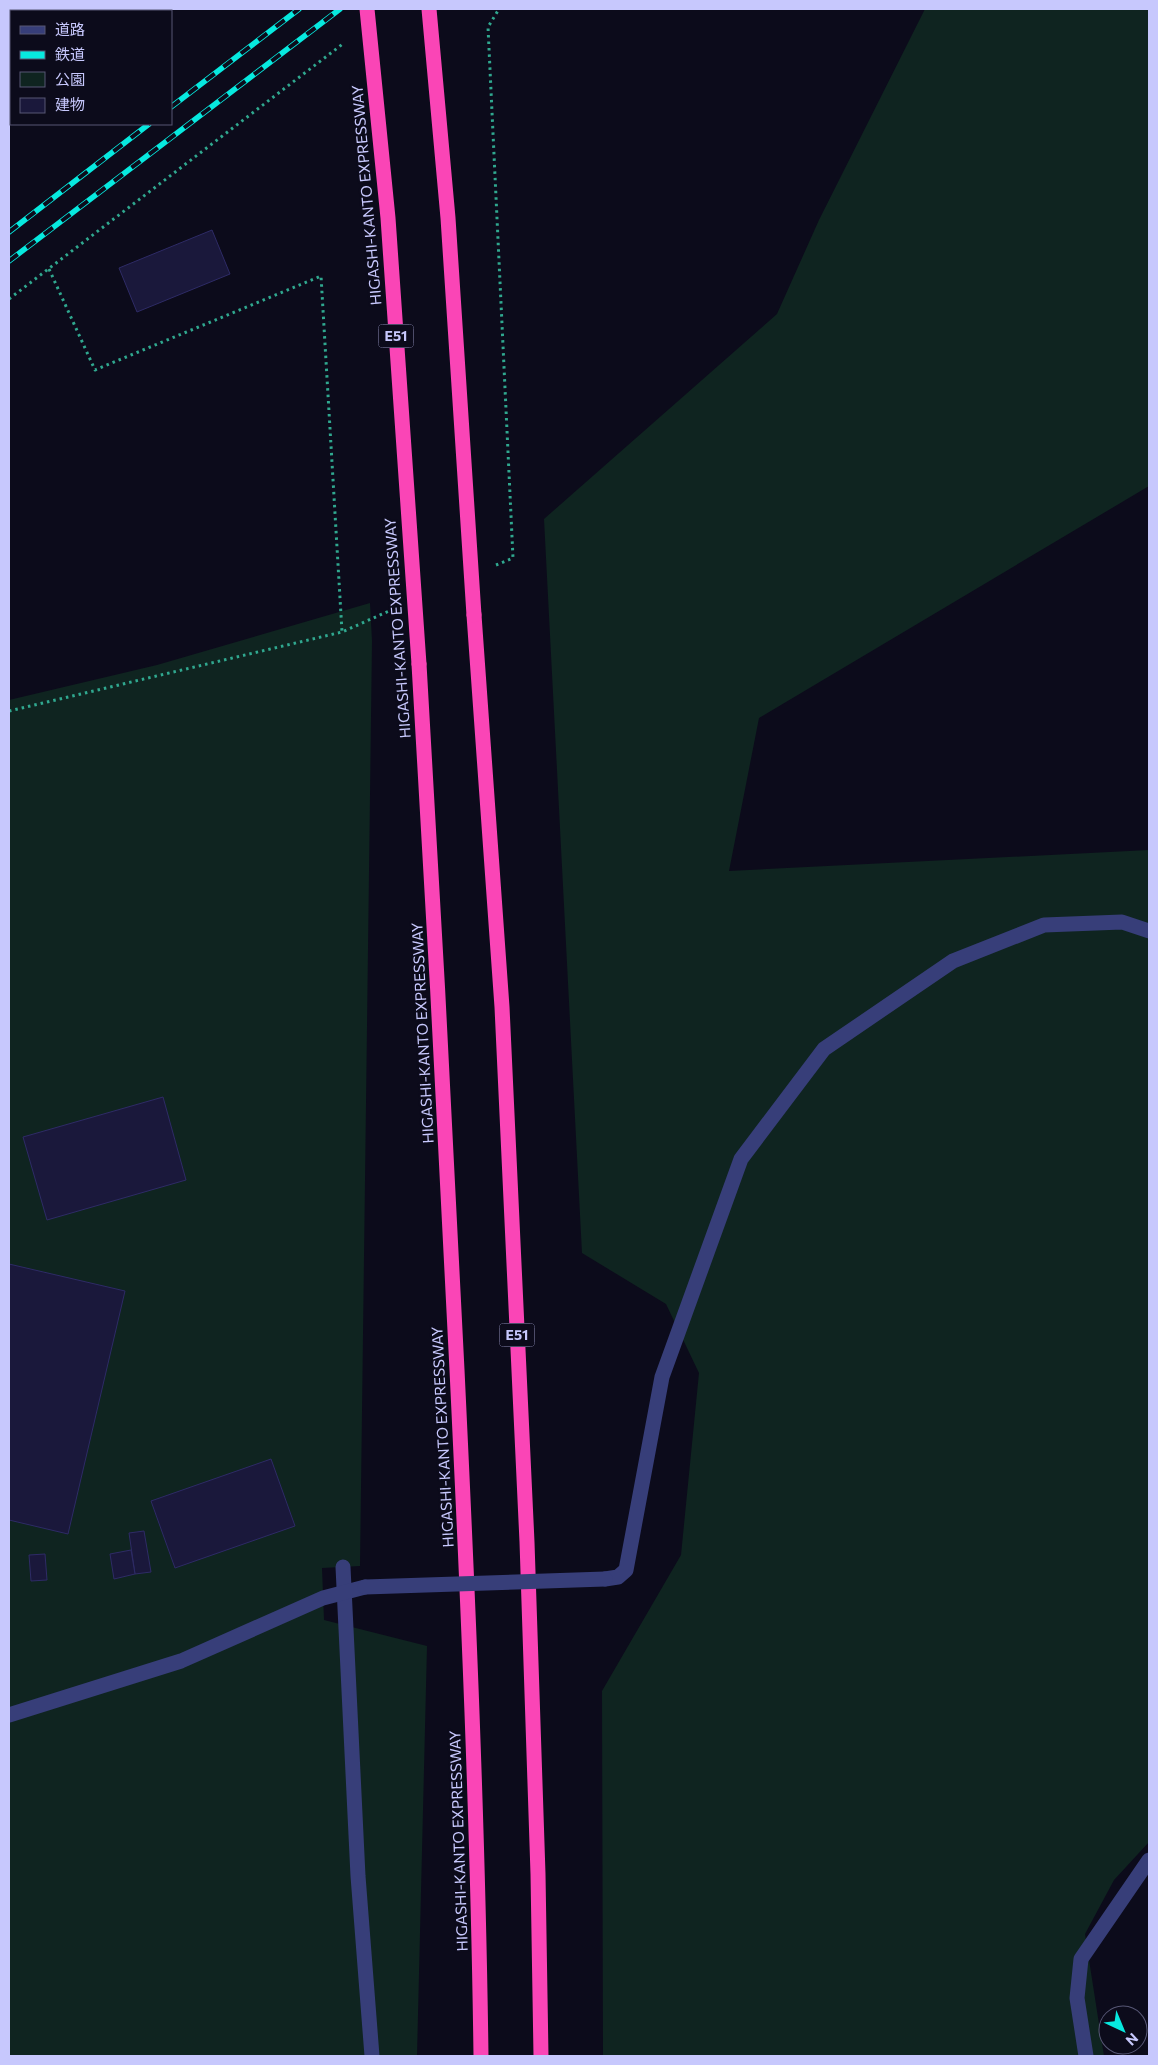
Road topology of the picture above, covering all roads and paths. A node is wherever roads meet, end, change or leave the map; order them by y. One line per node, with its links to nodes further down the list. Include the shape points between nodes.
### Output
1 (367, 9): 13 (highway, HIGASHI-KANTO EXPRESSWAY / E51, bridge, via 388,218 440,1014 479,1868)
2 (429, 9): 14 (highway, E51, bridge, via 448,218 502,1007 527,1542)
3 (350, 39): 4 (path)
4 (49, 268): 5 (path); 6 (path, via 95,370 321,276)
5 (9, 299)
6 (342, 632)
7 (1149, 931): 9 (lane, bridge, via 1122,922 1044,926 953,960 824,1049 741,1159 662,1377 626,1570 618,1577 365,1587)
8 (343, 1567): 9 (lane)
9 (343, 1592): 10 (lane, via 181,1661); 12 (lane, via 358,1876)
10 (9, 1715)
11 (1149, 1860): 15 (lane, via 1081,1959 1077,1998)
12 (372, 2056)
13 (481, 2056)
14 (541, 2056)
15 (1086, 2056)

